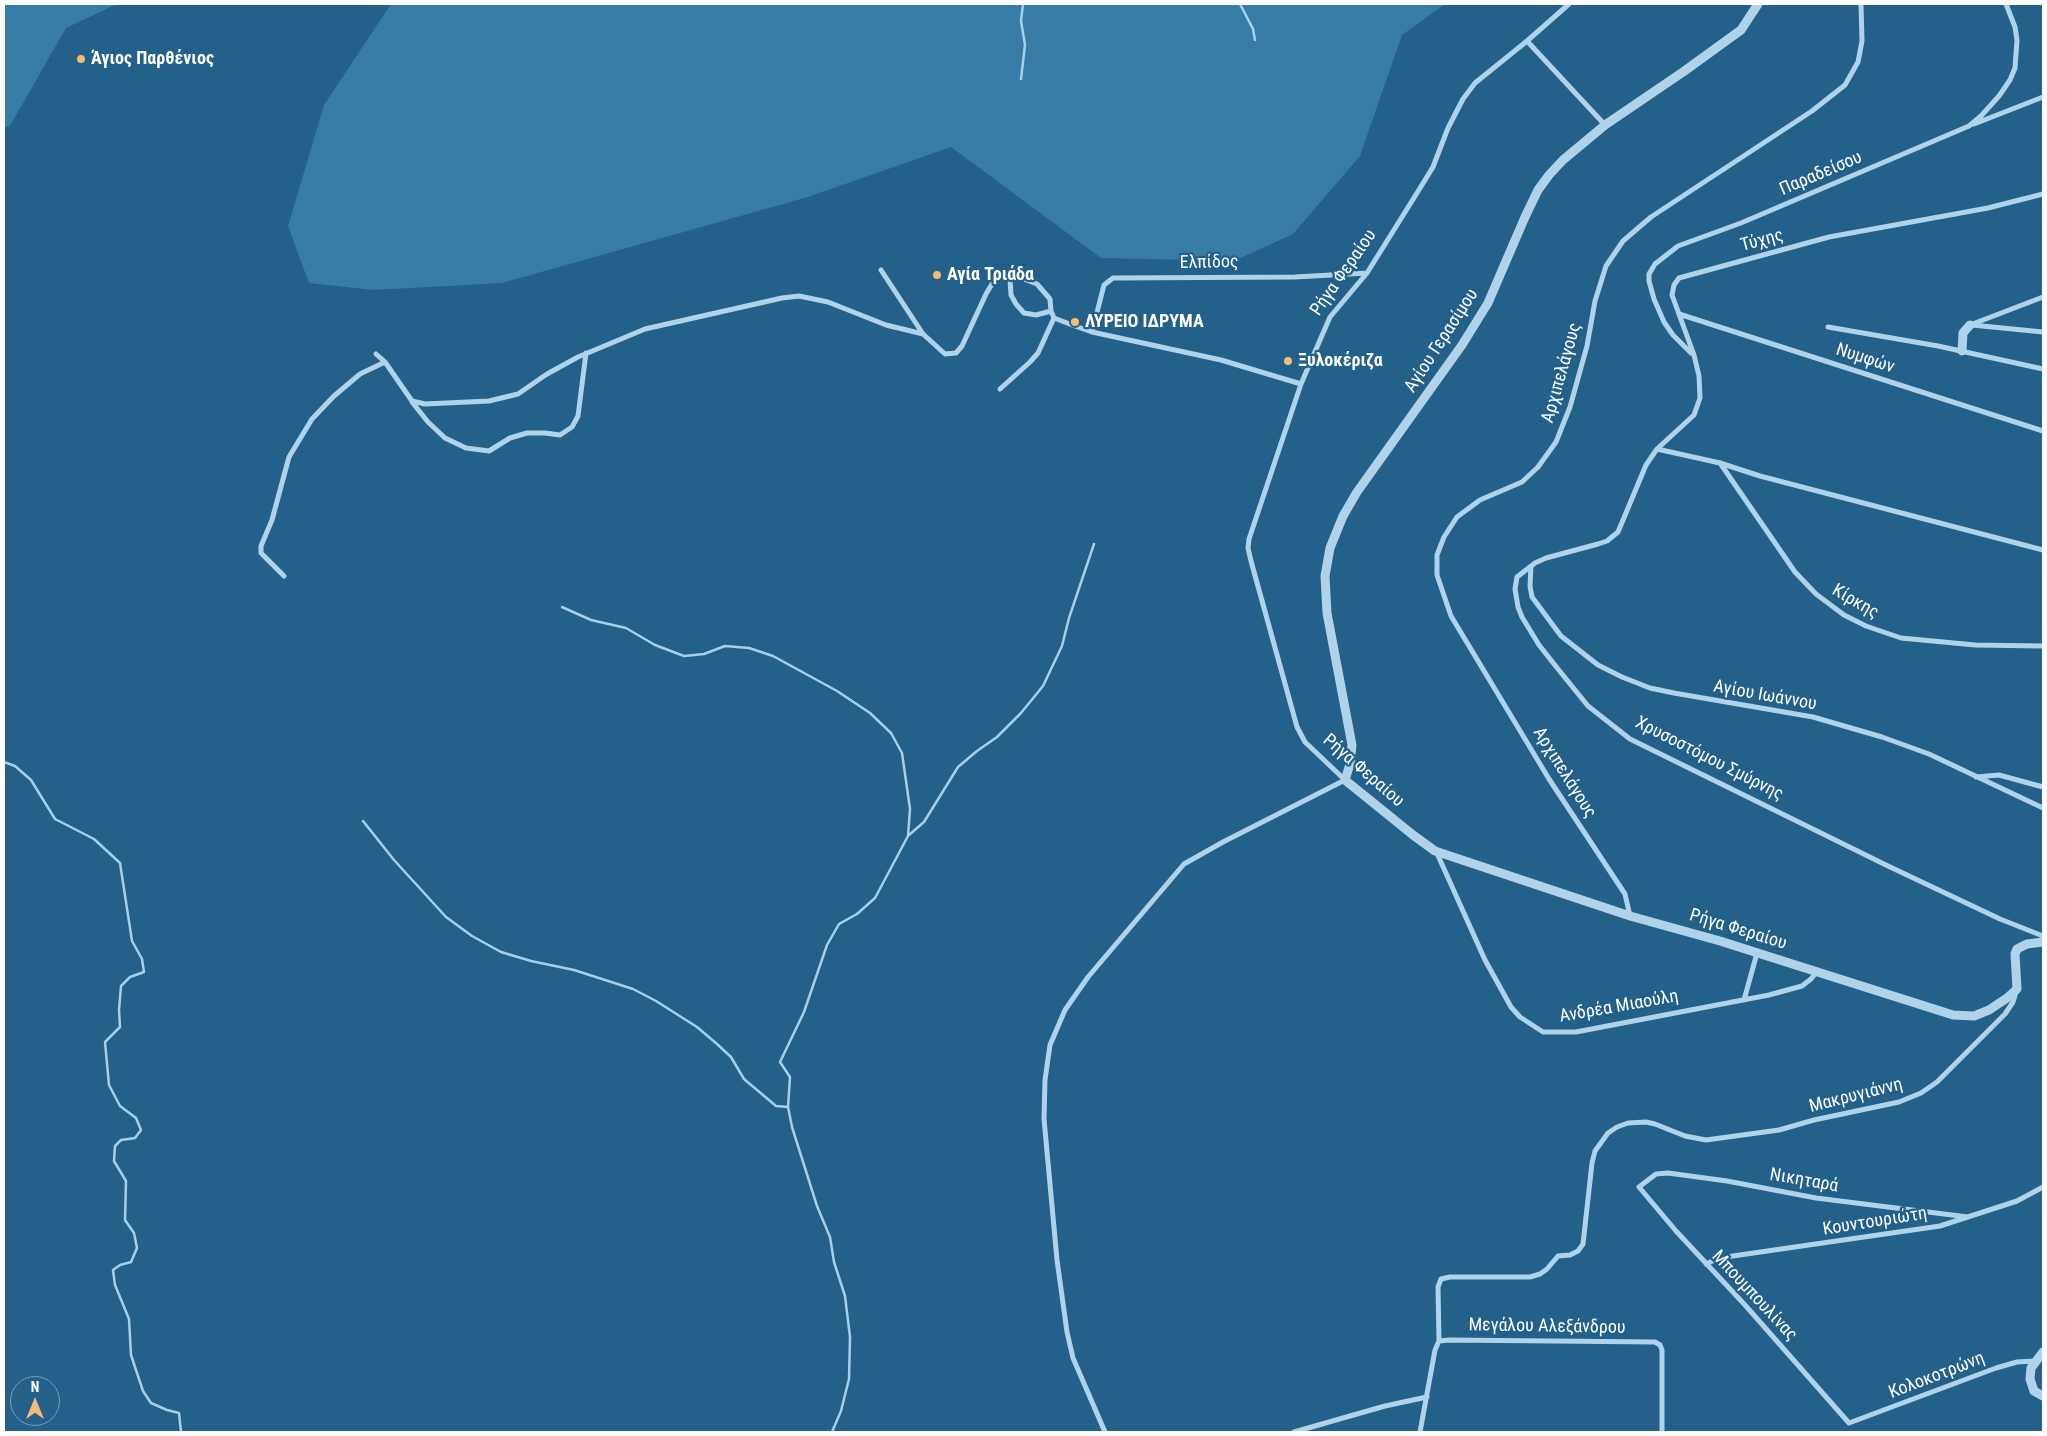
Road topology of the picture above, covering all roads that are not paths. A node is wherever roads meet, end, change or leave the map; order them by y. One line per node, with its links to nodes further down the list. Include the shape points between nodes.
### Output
1 (1569, 4): 5 (street, Ρήγα Φεραίου)
2 (1758, 4): 7 (street, Αγίου Γερασίμου, via 1735,35)
3 (1860, 4): 43 (street, Αρχιπελάγους, via 1862,41 1858,62 1845,85 1812,112 1651,217 1623,241 1606,266 1570,407 1556,442 1522,482 1480,500 1457,517 1437,555 1437,575 1451,616 1549,779 1625,894)
4 (2006, 4): 8 (street, Παραδείσου, via 2018,40 2015,68 1999,96)
5 (1527, 41): 7 (street); 11 (street, Ρήγα Φεραίου, via 1475,82 1463,98 1433,167)
6 (2043, 97): 8 (street)
7 (1605, 125): 39 (street, Αγίου Γερασίμου, via 1564,160 1538,190 1488,303 1357,492 1330,548 1325,576 1327,613 1352,745)
8 (1969, 126): 25 (street, Παραδείσου, via 1667,253 1655,264 1649,281 1664,322)
9 (2043, 194): 15 (street, Τύχης, via 1988,208 1829,237 1685,275 1674,285 1672,295)
10 (881, 270): 21 (street)
11 (1367, 273): 19 (street, Ελπίδος, via 1294,277 1113,278 1104,285); 28 (street, Ρήγα Φεραίου, via 1330,317)
12 (1010, 279): 14 (street, via 1021,278 1037,284 1050,299); 14 (street, via 1012,295 1024,313 1036,315); 21 (street, via 995,279 956,352 945,354)
13 (2043, 297): 17 (street)
14 (1051, 311): 16 (street)
15 (1679, 314): 25 (street, Τύχης); 31 (street, Νυμφών)
16 (1054, 318): 19 (street); 29 (street, via 1038,353)
17 (1970, 325): 20 (street); 22 (street, via 1963,333)
18 (1828, 327): 22 (street)
19 (1092, 332): 28 (street, via 1221,360)
20 (2043, 332)
21 (923, 334): 23 (street, via 886,325 828,302 799,296 645,329)
22 (1962, 351): 27 (street)
23 (586, 353): 30 (street, via 518,394 489,401 426,404); 30 (street, via 578,416 572,427 560,435 526,433 510,438 489,451 466,448 445,438)
24 (376, 354): 26 (street)
25 (1694, 355): 32 (street, Τύχης, via 1700,398 1694,414)
26 (385, 362): 30 (street); 36 (street, via 360,374 334,396 312,419 289,457 272,520 261,546 262,553)
27 (2043, 369)
28 (1301, 384): 39 (street, Ρήγα Φεραίου, via 1248,548 1297,728 1305,742)
29 (1000, 389)
30 (412, 401)
31 (2043, 432)
32 (1657, 449): 33 (street); 35 (street, Χρυσοστόμου Σμύρνης, via 1646,465 1618,532 1607,541 1546,558)
33 (1720, 463): 34 (street); 37 (street, Κίρκης, via 1795,572 1816,594 1844,615 1901,638 1975,645)
34 (2043, 550)
35 (1531, 566): 38 (street, Αγίου Ιωάννου, via 1532,596 1561,636 1598,665 1622,677 1650,688 1838,724 1920,751); 44 (street, Χρυσοστόμου Σμύρνης, via 1518,577 1515,589 1518,607 1533,635 1588,706 1630,739 1888,866)
36 (284, 576)
37 (2043, 646)
38 (1975, 777): 40 (street, via 1999,775); 41 (street, Αγίου Ιωάννου)
39 (1345, 780): 42 (street, Ρήγα Φεραίου); 60 (street, via 1184,864 1088,977 1065,1010 1050,1045 1044,1119 1057,1260 1073,1358)
40 (2043, 787)
41 (2043, 808)
42 (1435, 851): 43 (street, Ρήγα Φεραίου); 49 (street, Ανδρέα Μιαούλη, via 1485,960 1511,1007 1543,1032 1576,1032)
43 (1630, 916): 46 (street, Ρήγα Φεραίου)
44 (2043, 936)
45 (2043, 942): 48 (street, via 2027,944 2015,954)
46 (1757, 953): 47 (street, Ρήγα Φεραίου); 49 (street)
47 (1816, 971): 48 (street, Ρήγα Φεραίου, via 1962,1016 1974,1016 1989,1010); 49 (street, Ανδρέα Μιαούλη, via 1802,986)
48 (2017, 989): 54 (street, Μακρυγιάννη, via 2013,1002 1980,1042 1921,1094 1899,1102 1765,1133 1706,1140 1655,1124 1637,1122 1617,1127 1608,1133 1595,1151 1583,1244 1578,1251 1558,1256 1540,1274 1441,1279 1438,1287)
49 (1744, 1000)
50 (1640, 1187): 52 (street, Νικηταρά, via 1656,1174 1668,1174 1727,1181 1816,1198); 53 (street, Μπουμπουλίνας)
51 (2043, 1187): 52 (street, Κουντουριώτη, via 2017,1201)
52 (1968, 1217): 53 (street, Κουντουριώτη, via 1940,1226 1719,1258)
53 (1706, 1264): 59 (street, Μπουμπουλίνας)
54 (1439, 1341): 58 (street); 63 (street, Μεγάλου Αλεξάνδρου, via 1655,1342 1662,1350)
55 (2043, 1352): 56 (street)
56 (2035, 1361): 57 (street, via 2030,1379 2034,1391); 59 (street, Κολοκοτρώνη, via 1996,1368)
57 (2043, 1396)
58 (1427, 1397): 61 (street); 62 (street)
59 (1849, 1422)
60 (1105, 1432)
61 (1294, 1432)
62 (1420, 1432)
63 (1662, 1432)

